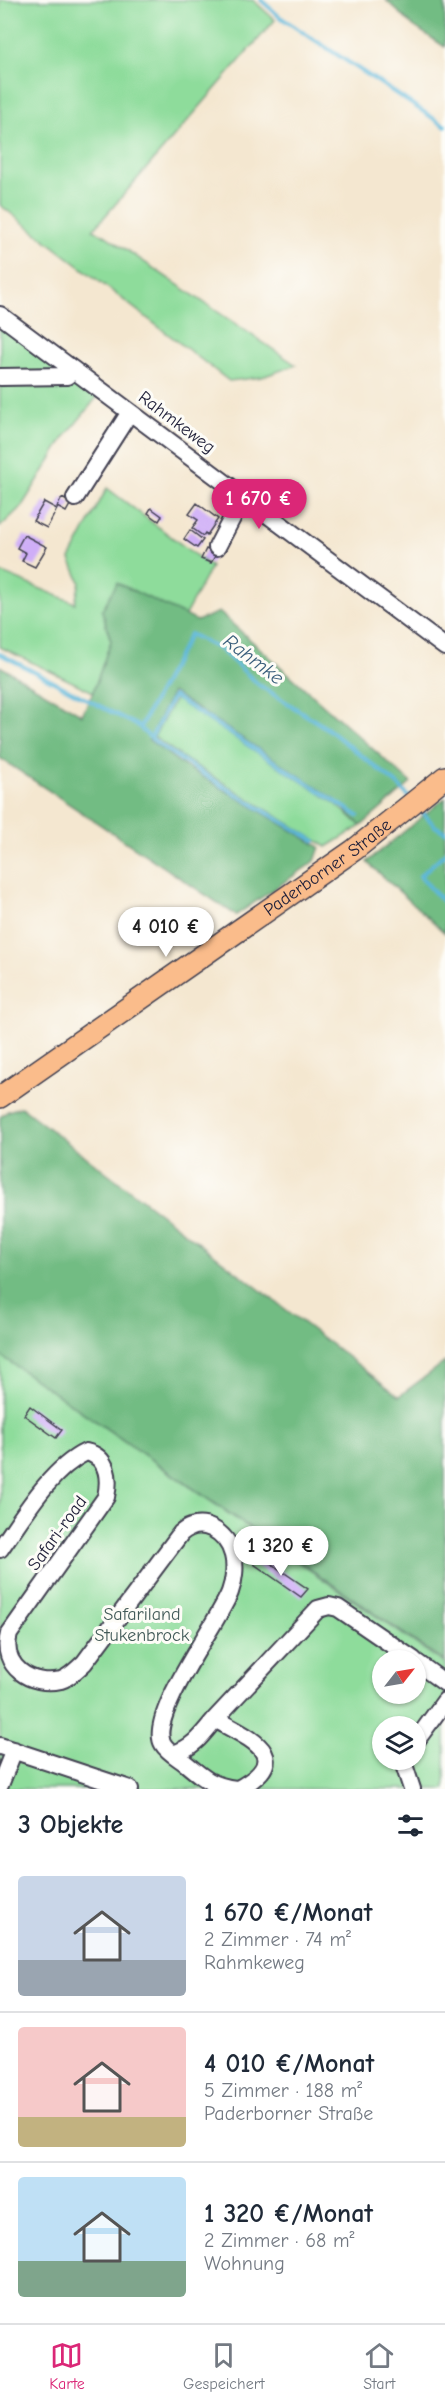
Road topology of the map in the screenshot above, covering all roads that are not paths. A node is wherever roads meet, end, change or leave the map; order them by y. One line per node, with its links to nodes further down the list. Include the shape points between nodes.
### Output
1 (0, 315): 2 (street, Rahmkeweg)
2 (74, 370): 3 (street, via 67,376); 4 (street, Rahmkeweg)
3 (0, 377)
4 (130, 411): 5 (street, Rahmkeweg); 6 (street)
5 (243, 496): 7 (street); 8 (street, Rahmkeweg)
6 (75, 498)
7 (217, 548)
8 (445, 647)
9 (445, 777): 10 (main road, Paderborner Straße, via 354,850)
10 (0, 1097)
11 (0, 1549): 19 (street, Safari-road, via 65,1467 86,1452 100,1459 109,1483 106,1497 9,1634 6,1644 14,1667 46,1682 63,1679 84,1663 181,1533 195,1524 206,1525 220,1535 233,1555 234,1575 230,1592 165,1712 160,1733 162,1744)
12 (399, 1650): 16 (street, via 338,1608 318,1609)
13 (426, 1669): 14 (street)
14 (445, 1683)
15 (445, 1701): 17 (street)
16 (215, 1719): 19 (street, via 195,1744); 23 (street, Safari-road, via 256,1741 265,1754 264,1765 252,1781)
17 (426, 1728)
18 (7, 1748): 21 (street); 22 (street)
19 (173, 1754): 23 (street, Safari-road, via 211,1784)
20 (406, 1770): 24 (street)
21 (0, 1785)
22 (130, 1789)
23 (237, 1789)
24 (412, 1789)

